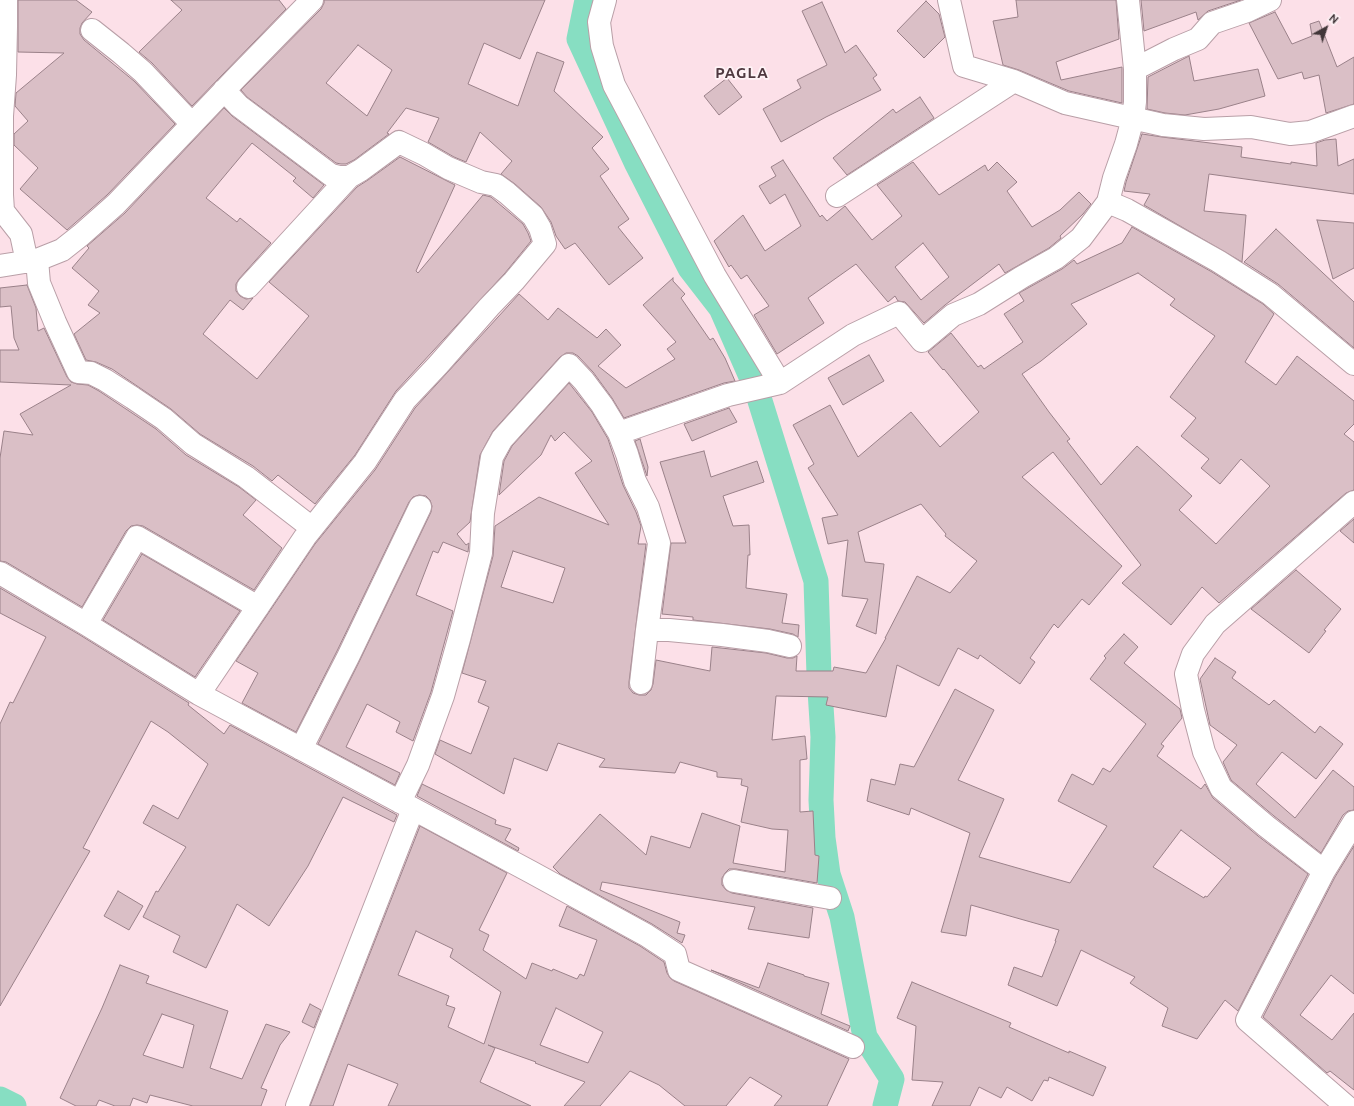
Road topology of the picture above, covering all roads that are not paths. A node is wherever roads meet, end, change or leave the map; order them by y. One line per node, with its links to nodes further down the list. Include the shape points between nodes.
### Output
1 (6, 0): 17 (street, via 2,116 3,211 21,234)
2 (312, 0): 10 (street)
3 (605, 0): 21 (street, via 599,22 602,46 614,85 715,276)
4 (949, 0): 9 (street, via 964,66)
5 (1128, 0): 8 (street)
6 (1270, 0): 8 (street, via 1212,23 1198,39)
7 (92, 30): 13 (street, via 143,72)
8 (1135, 69): 12 (street)
9 (1014, 82): 12 (street, via 1065,103); 15 (street)
10 (224, 90): 13 (street); 14 (street, via 239,106 331,175)
11 (1354, 116): 12 (street, via 1310,132 1290,134 1251,127 1204,129 1163,125)
12 (1133, 118): 16 (street)
13 (192, 124): 17 (street, via 116,204 81,235 62,250)
14 (349, 177): 19 (street); 25 (street, via 399,142 448,168 481,182 496,185 532,216 540,228 545,244 405,400 366,462)
15 (837, 196)
16 (1108, 202): 20 (street, via 1218,261 1270,294); 21 (street, via 1081,238 1056,258 979,304 952,315 922,341 899,312 853,335)
17 (32, 261): 18 (street); 25 (street, via 55,322 78,372 91,373 133,398 164,419 193,444 246,477)
18 (0, 266)
19 (248, 287)
20 (1354, 364)
21 (780, 383): 22 (street, via 728,395)
22 (619, 433): 29 (street, via 659,543); 34 (street, via 602,405 569,365 502,439 492,457 480,553 459,639 443,696)
23 (1354, 502): 36 (street, via 1215,624 1193,654 1186,674 1204,752 1221,788)
24 (420, 507): 33 (street)
25 (312, 528): 27 (street)
26 (0, 573): 28 (street)
27 (258, 607): 28 (street, via 137,537); 32 (street)
28 (86, 624): 32 (street)
29 (647, 630): 30 (street, via 722,635); 31 (street)
30 (790, 646)
31 (641, 683)
32 (199, 694): 33 (street)
33 (301, 749): 34 (street)
34 (406, 805): 39 (street, via 646,936 674,954 678,970); 40 (street)
35 (1354, 822): 36 (street)
36 (1324, 871): 41 (street, via 1247,1020)
37 (734, 881): 38 (street)
38 (830, 898)
39 (853, 1048)
40 (297, 1106)
41 (1346, 1106)

